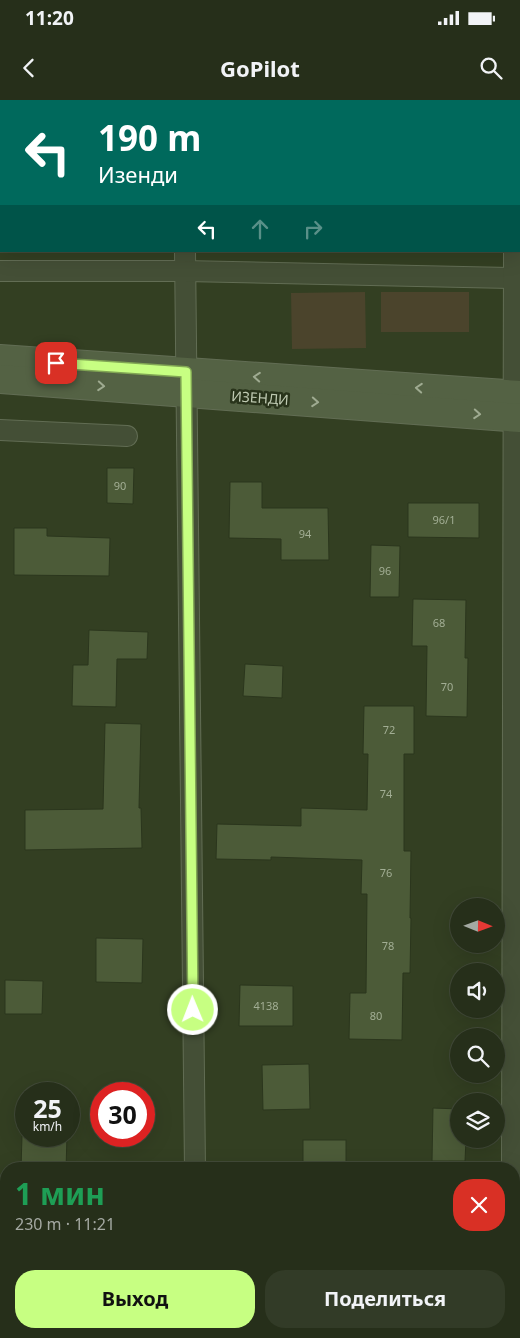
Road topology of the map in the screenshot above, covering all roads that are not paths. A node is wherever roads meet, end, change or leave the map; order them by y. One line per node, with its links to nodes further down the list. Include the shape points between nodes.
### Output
1 (514, 252): 4 (street)
2 (185, 261): 3 (street); 4 (street); 7 (street)
3 (0, 271)
4 (514, 278): 8 (street)
5 (0, 359): 7 (street, ИЗЕНДИ)
6 (0, 379): 7 (street, ИЗЕНДИ, one-way to 7)
7 (186, 382): 8 (street, ИЗЕНДИ); 11 (street)
8 (517, 406): 12 (street)
9 (0, 430): 10 (street)
10 (127, 436)
11 (195, 1162)
12 (512, 1162)

